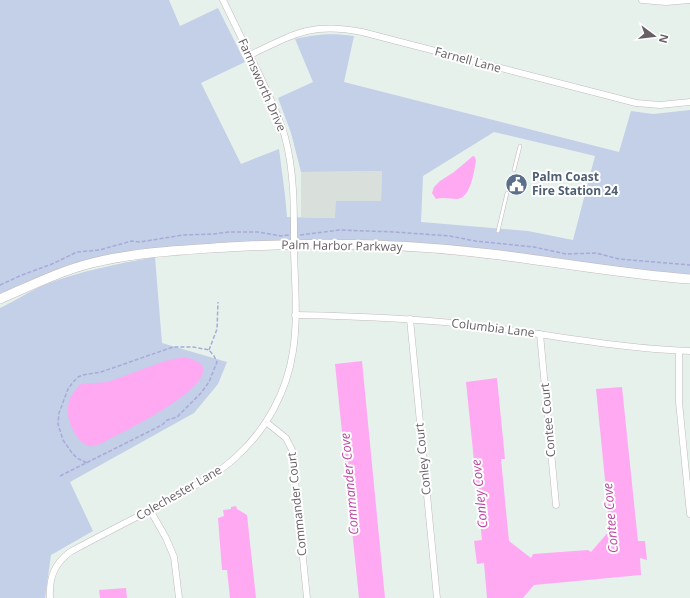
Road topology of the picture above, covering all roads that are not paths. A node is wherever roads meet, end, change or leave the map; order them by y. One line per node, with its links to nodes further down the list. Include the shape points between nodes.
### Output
1 (223, 0): 4 (street, Farmsworth Drive)
2 (642, 0): 3 (street)
3 (690, 0)
4 (250, 55): 5 (street, Farnell Lane, via 304,31 320,28 344,29 636,103 660,105); 10 (street, Farmsworth Drive, via 275,110 288,149 293,185)
5 (690, 102)
6 (520, 146): 7 (lane)
7 (514, 170)
8 (507, 193): 9 (lane)
9 (498, 231)
10 (294, 244): 11 (street, Palm Harbor Parkway, via 389,246 480,252 648,276); 12 (street, Palm Harbor Parkway, via 199,249 120,257 64,272); 13 (street, Colechester Lane)
11 (690, 279)
12 (0, 299)
13 (295, 315): 14 (street, Columbia Lane); 18 (street, Colechester Lane, via 289,371 280,396)
14 (410, 319): 15 (street, Columbia Lane); 26 (street, Conley Court)
15 (540, 334): 16 (street, Columbia Lane); 20 (street, Contee Court)
16 (679, 350): 17 (street, Columbia Lane); 19 (street, via 679,402)
17 (690, 351)
18 (266, 422): 21 (street, Colechester Lane, via 254,439 228,464); 25 (street, Commander Court, via 286,438 292,450)
19 (689, 493): 22 (street)
20 (556, 505)
21 (150, 510): 23 (street, Colechester Lane, via 64,556 54,570); 24 (street, via 174,557)
22 (690, 514)
23 (50, 598)
24 (179, 598)
25 (307, 598)
26 (437, 598)

